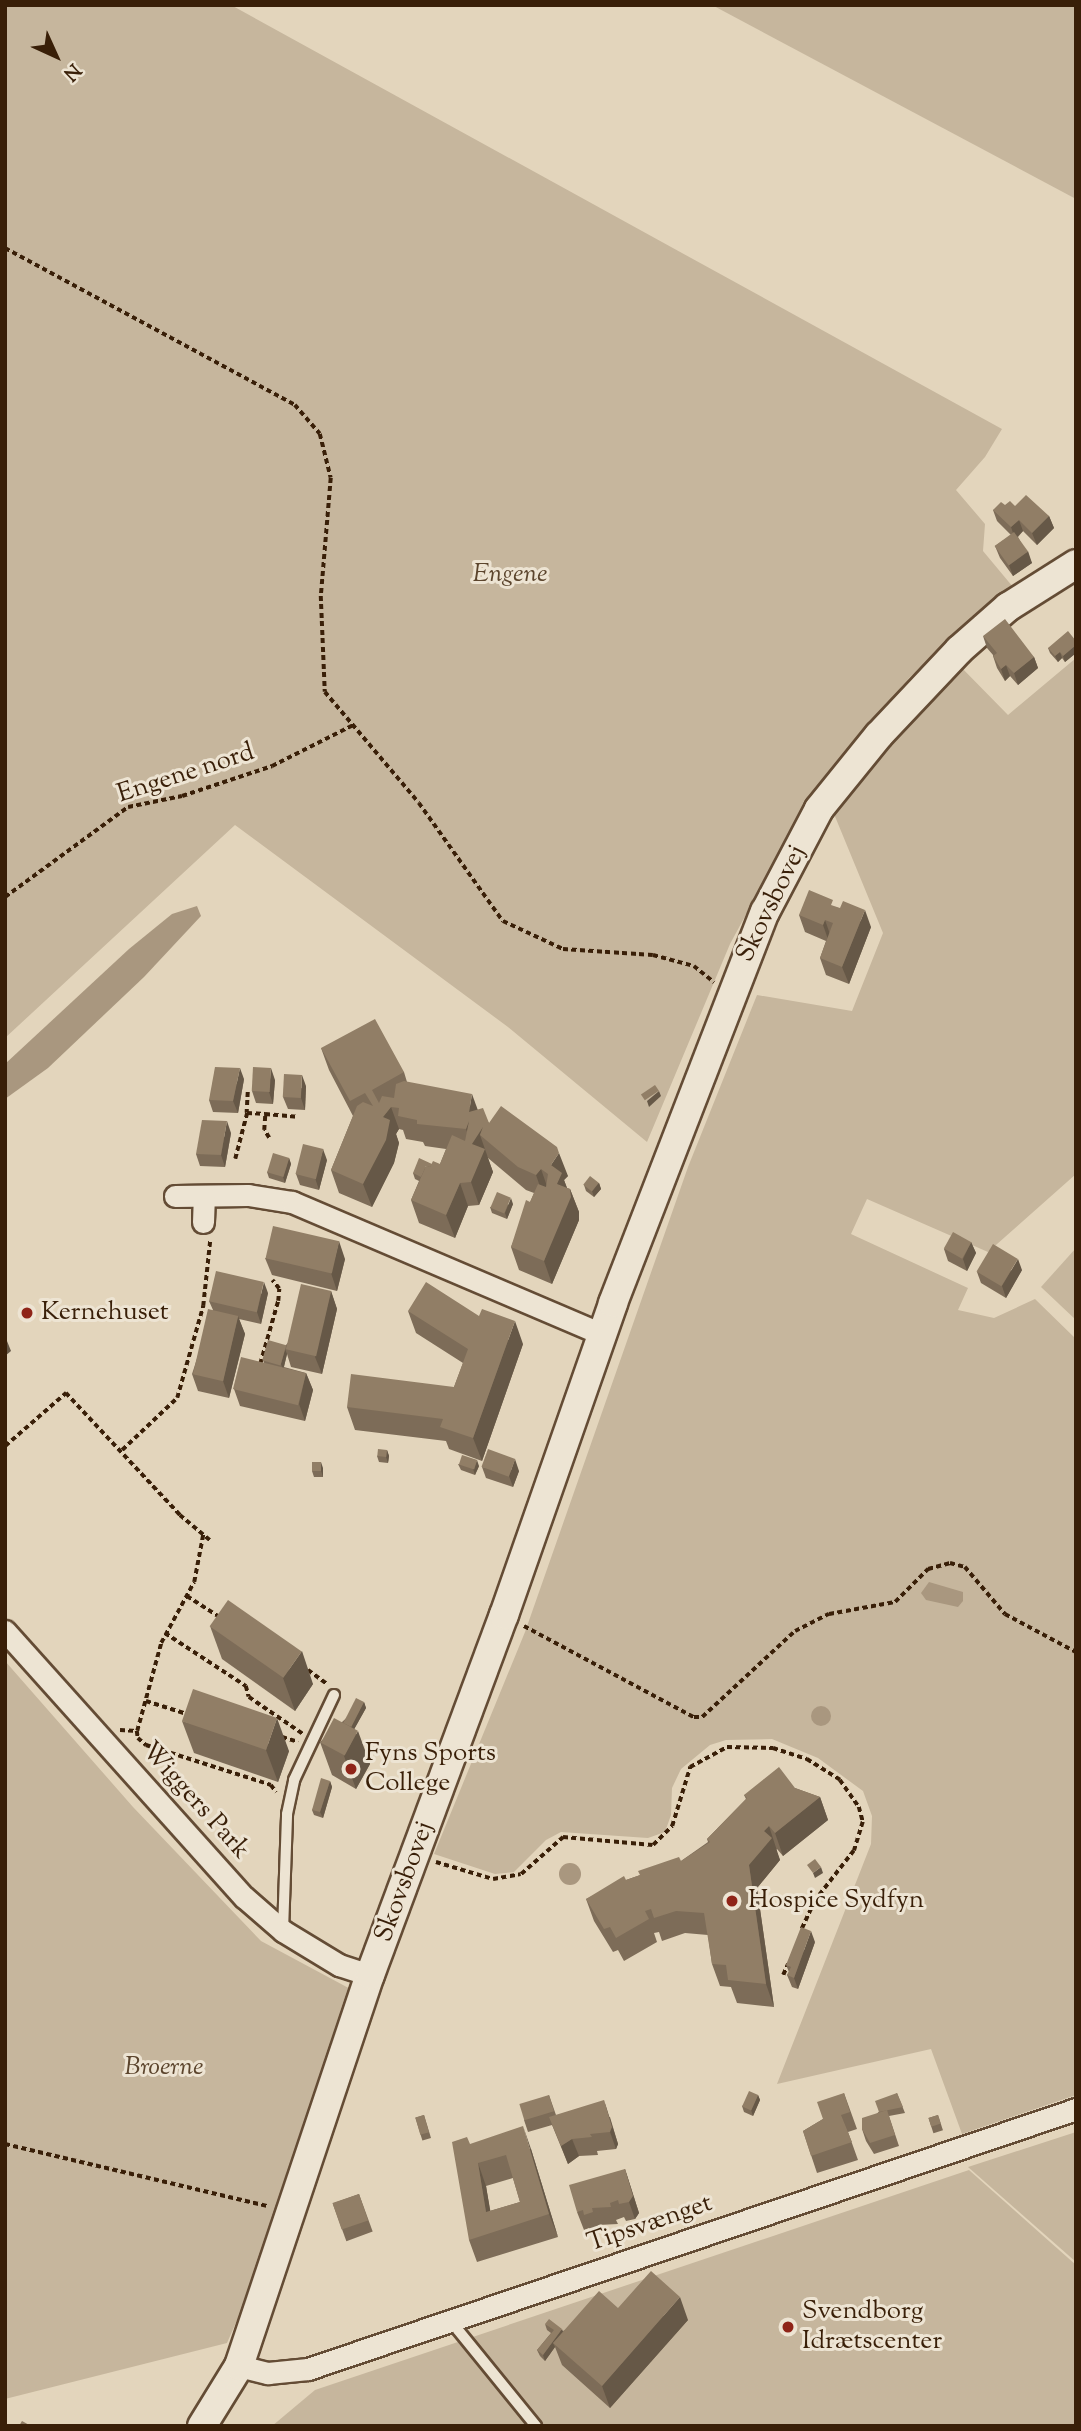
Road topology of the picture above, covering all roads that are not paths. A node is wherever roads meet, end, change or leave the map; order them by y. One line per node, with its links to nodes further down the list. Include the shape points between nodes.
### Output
1 (1076, 564): 5 (street, Skovsbovej, via 1008,607 959,650 819,808 729,994)
2 (175, 1196): 3 (street)
3 (204, 1197): 4 (street); 5 (street, via 248,1195 292,1202)
4 (203, 1222)
5 (601, 1334): 9 (street, Skovsbovej, via 504,1615)
6 (5, 1631): 8 (street, Wiggers Park, via 243,1897)
7 (334, 1695): 8 (lane, via 309,1742 290,1800)
8 (283, 1931): 9 (street, Wiggers Park, via 339,1965)
9 (370, 1975): 12 (street, Skovsbovej)
10 (1076, 2109): 11 (street, Tipsvænget)
11 (455, 2318): 12 (street, Tipsvænget, via 308,2369 268,2373); 14 (lane, via 458,2330)
12 (239, 2366): 13 (street, Skovsbovej)
13 (202, 2426)
14 (536, 2426)

